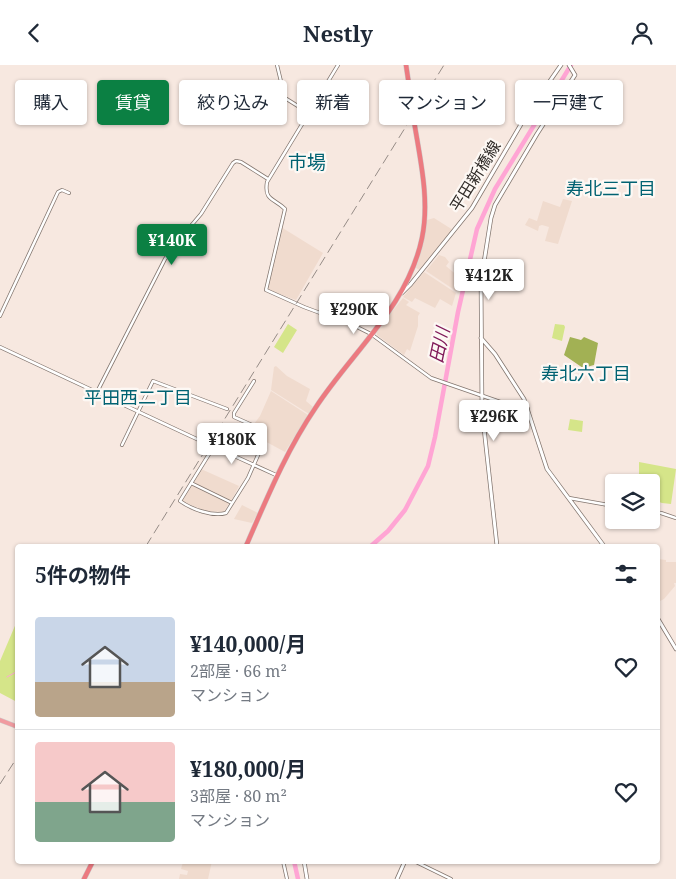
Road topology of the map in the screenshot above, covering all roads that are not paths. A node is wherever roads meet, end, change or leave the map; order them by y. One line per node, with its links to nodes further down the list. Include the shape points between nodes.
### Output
1 (277, 65): 7 (street, via 285,97)
2 (338, 65): 6 (street)
3 (406, 65): 11 (highway, bridge, via 425,218 418,252)
4 (562, 65): 11 (main road, 平田新橋線, via 527,115 472,208)
5 (569, 65): 14 (main road, via 576,75 519,164 493,213 480,287)
6 (329, 80)
7 (297, 105)
8 (302, 125): 9 (street)
9 (268, 179): 13 (street, via 267,196 285,209 266,290); 17 (street, via 240,162 233,163 201,214 165,259)
10 (69, 193): 12 (street, via 58,191)
11 (401, 293): 13 (highway)
12 (0, 316)
13 (371, 334): 18 (street, via 425,375); 25 (highway, via 316,407)
14 (481, 337): 18 (main road); 20 (main road, via 506,370)
15 (0, 347): 17 (street)
16 (254, 381): 22 (street, via 234,413 234,417 252,425)
17 (97, 392): 21 (street)
18 (482, 396): 20 (street); 33 (main road)
19 (227, 409): 21 (street, via 153,381)
20 (528, 409): 27 (main road, via 546,469)
21 (138, 410): 23 (street); 24 (street, bridge)
22 (245, 434): 24 (street, via 263,445); 26 (street, via 233,450 221,445 211,451)
23 (122, 445)
24 (254, 465): 25 (street); 28 (street)
25 (276, 475): 32 (highway)
26 (191, 483): 28 (street); 28 (street, via 180,501 183,503 205,512 224,514)
27 (567, 497): 29 (street); 34 (main road)
28 (232, 503)
29 (605, 504)
30 (660, 513): 31 (street)
31 (676, 518)
32 (247, 544)
33 (496, 544)
34 (602, 544)
35 (660, 622): 36 (main road)
36 (676, 649)
37 (0, 720): 38 (main road)
38 (15, 726)
39 (92, 864): 44 (highway)
40 (284, 864): 45 (street)
41 (304, 864): 46 (main road)
42 (404, 864): 47 (main road)
43 (420, 864): 48 (street)
44 (84, 879)
45 (287, 879)
46 (307, 879)
47 (397, 879)
48 (451, 879)

